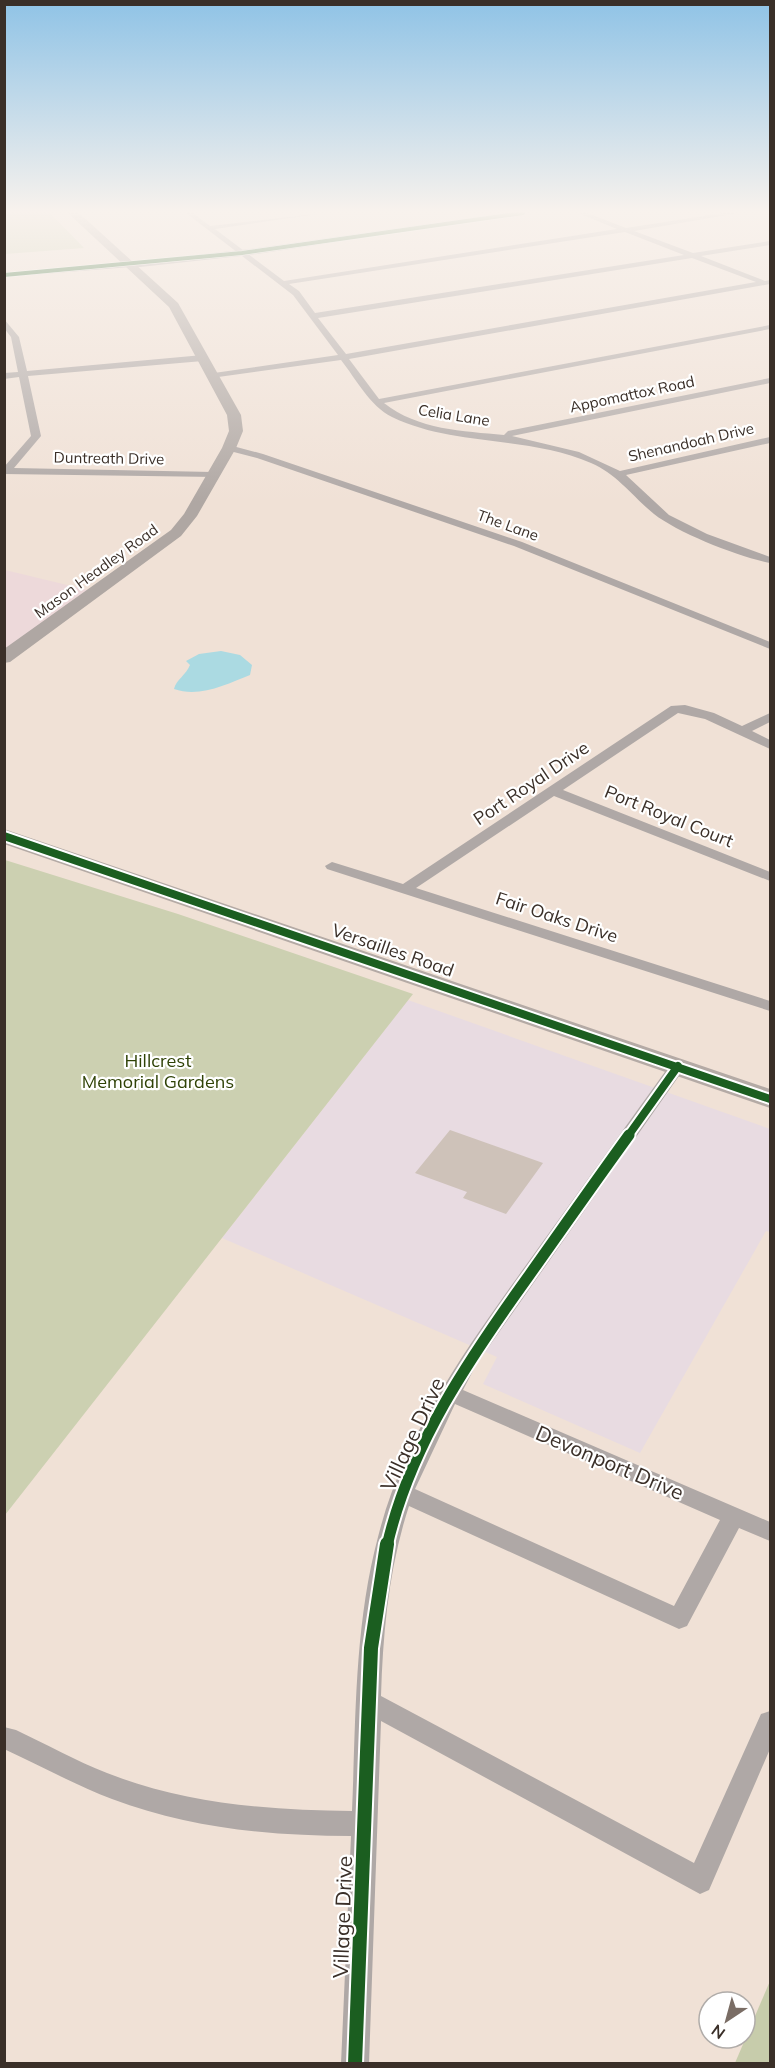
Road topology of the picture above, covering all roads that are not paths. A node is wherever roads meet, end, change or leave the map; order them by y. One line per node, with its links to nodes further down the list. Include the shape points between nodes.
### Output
1 (177, 310): 9 (main road, Mason Headley Road)
2 (309, 310): 5 (street, Celia Lane)
3 (355, 310): 5 (street)
4 (620, 310): 8 (street)
5 (314, 316): 8 (street, Celia Lane)
6 (4, 321): 10 (street, via 15,337)
7 (771, 327): 14 (street)
8 (344, 357): 12 (street); 14 (street, Celia Lane)
9 (203, 358): 10 (street); 12 (main road, Mason Headley Road)
10 (24, 374): 11 (street); 18 (street, via 36,436)
11 (4, 376)
12 (214, 376): 17 (main road, Mason Headley Road, via 236,422)
13 (771, 380): 15 (street, Appomattox Road)
14 (377, 402): 15 (street, Celia Lane, via 390,414 422,425)
15 (499, 436): 19 (street, Celia Lane, via 555,448)
16 (771, 440): 19 (street, Shenandoah Drive)
17 (229, 448): 20 (main road, Mason Headley Road); 22 (street, The Lane, via 518,544)
18 (5, 471): 20 (street, Duntreath Drive)
19 (618, 474): 21 (street, Celia Lane, via 644,500 676,523)
20 (213, 475): 23 (main road, Mason Headley Road, via 190,516 169,540)
21 (771, 560)
22 (771, 646)
23 (4, 658)
24 (771, 717): 25 (street)
25 (741, 732): 26 (street); 27 (street, Port Royal Drive, via 678,709)
26 (771, 745)
27 (553, 791): 30 (street, Port Royal Court); 31 (street, Port Royal Drive)
28 (4, 836): 33 (main road, Versailles Road)
29 (332, 866): 31 (street, Fair Oaks Drive)
30 (771, 877)
31 (405, 889): 32 (street, Fair Oaks Drive)
32 (771, 1006)
33 (678, 1066): 34 (main road, Versailles Road); 35 (street, Village Drive, via 469,1360)
34 (771, 1099)
35 (450, 1393): 36 (street, Village Drive); 37 (street, Devonport Drive)
36 (403, 1493): 37 (street, via 679,1619); 39 (street, Village Drive, via 376,1597)
37 (734, 1516): 38 (street, Devonport Drive)
38 (771, 1532)
39 (368, 1701): 40 (street, via 700,1881); 42 (street, Village Drive)
40 (771, 1722)
41 (7, 1738): 42 (street, via 114,1788 192,1811 263,1821)
42 (364, 1824): 43 (street, Village Drive)
43 (355, 2064)

